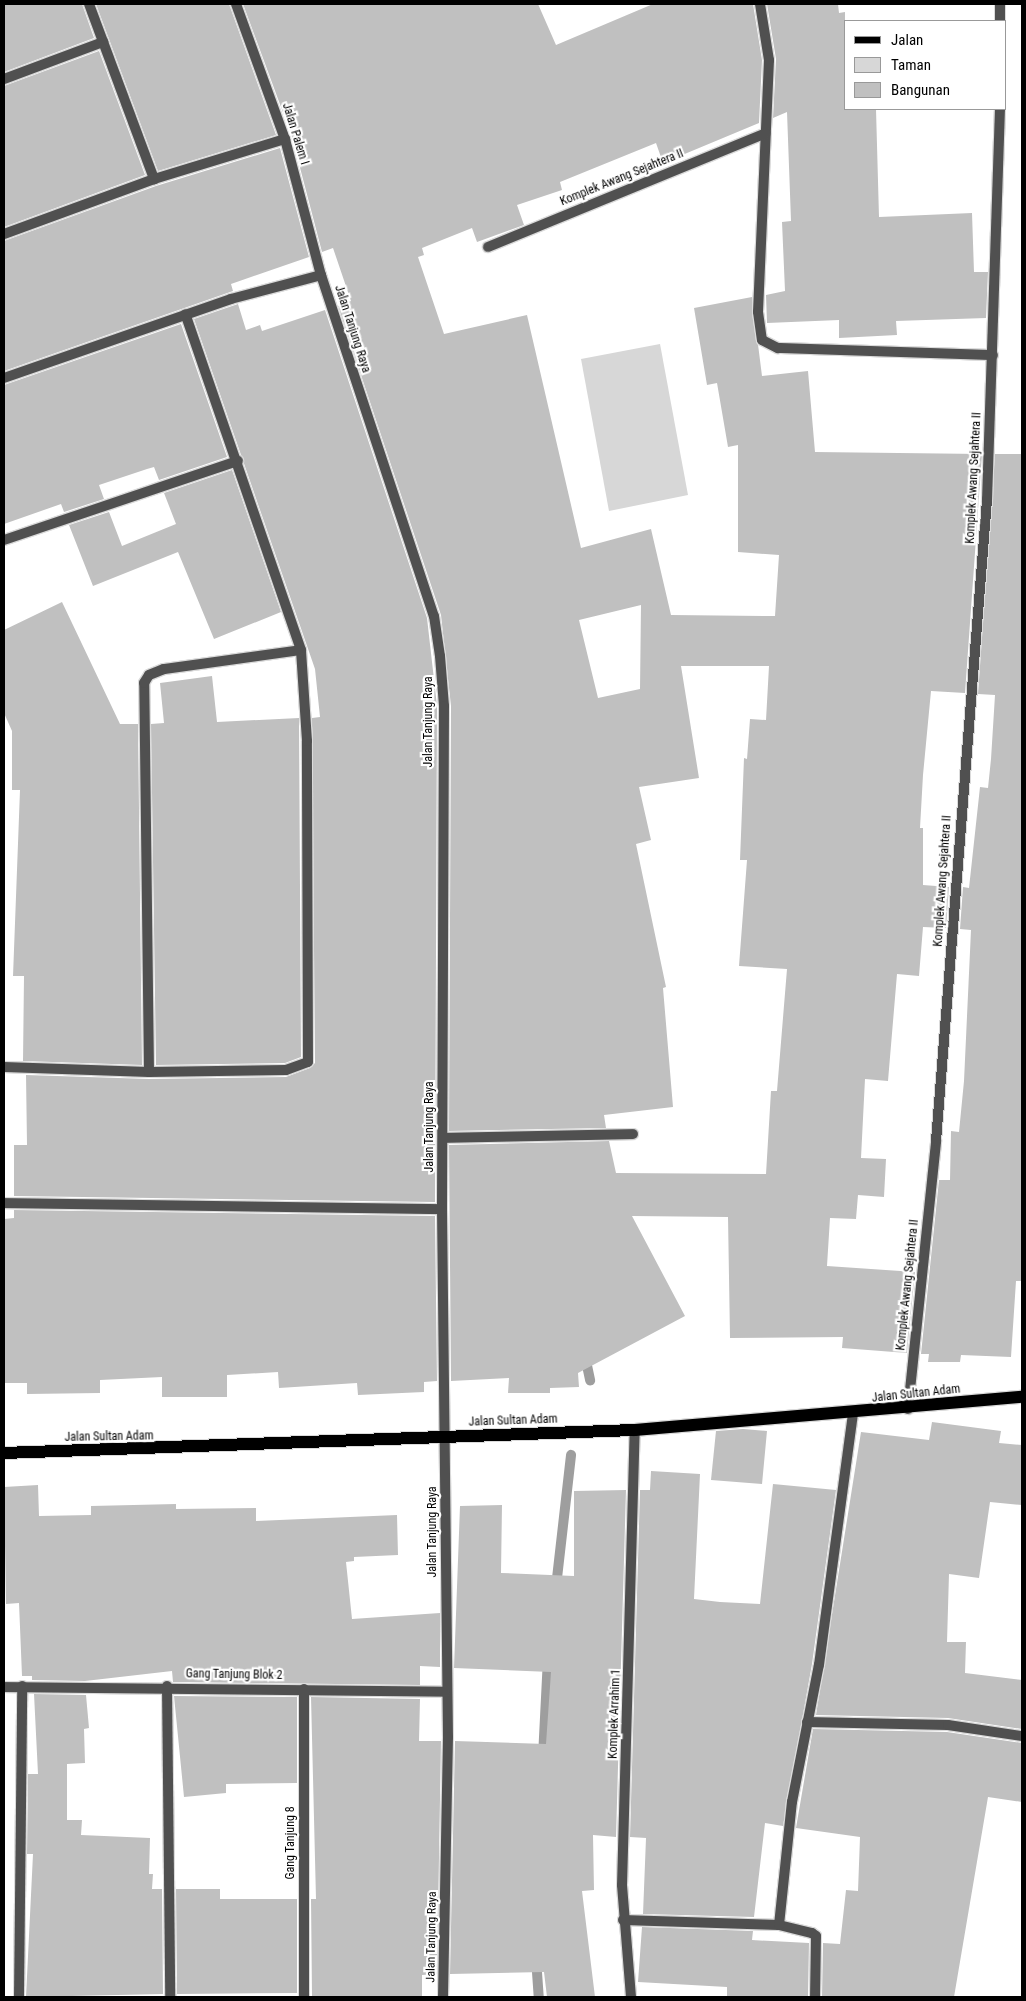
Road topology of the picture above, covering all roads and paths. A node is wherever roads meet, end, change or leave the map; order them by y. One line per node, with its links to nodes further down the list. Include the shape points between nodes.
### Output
1 (89, 4): 6 (street)
2 (236, 4): 10 (street, Jalan Palem I)
3 (760, 4): 9 (street, via 769,60)
4 (1000, 4): 5 (street)
5 (1000, 20)
6 (103, 42): 7 (street); 11 (street)
7 (4, 79)
8 (1000, 110): 16 (street, Komplek Awang Sejahtera II)
9 (766, 133): 13 (street, Komplek Awang Sejahtera II); 16 (street, via 758,312 762,340 778,348)
10 (285, 138): 11 (street); 14 (street, Jalan Palem I)
11 (154, 179): 12 (street)
12 (4, 234)
13 (488, 247)
14 (321, 276): 15 (street); 24 (street, Jalan Tanjung Raya, via 434,616 440,656 444,706)
15 (185, 314): 17 (street); 18 (street)
16 (993, 355): 28 (street, Komplek Awang Sejahtera II, via 987,500 936,1132)
17 (4, 378)
18 (238, 461): 19 (street); 20 (street)
19 (4, 540)
20 (301, 650): 22 (street, via 164,669 149,675 144,683); 22 (street, via 307,741 308,1062 286,1070)
21 (4, 1067): 22 (street)
22 (149, 1072)
23 (633, 1134): 24 (street)
24 (443, 1138): 26 (street, Jalan Tanjung Raya)
25 (4, 1203): 26 (street)
26 (442, 1209): 31 (street, Jalan Tanjung Raya)
27 (1022, 1397): 28 (main road, Jalan Sultan Adam)
28 (908, 1409): 29 (main road, Jalan Sultan Adam)
29 (853, 1414): 30 (main road, Jalan Sultan Adam); 38 (street, via 819,1665)
30 (635, 1430): 31 (main road, Jalan Sultan Adam); 40 (street, Komplek Arrahim 1)
31 (446, 1437): 32 (main road, Jalan Sultan Adam); 37 (street, Jalan Tanjung Raya)
32 (4, 1453)
33 (22, 1686): 34 (street, Gang Tanjung Blok 2); 35 (street, Gang Tanjung Blok 2); 42 (street)
34 (167, 1686): 36 (street, Gang Tanjung Blok 2); 43 (street)
35 (4, 1687)
36 (304, 1689): 37 (street, Gang Tanjung Blok 2); 44 (street, Gang Tanjung 8)
37 (445, 1692): 45 (street, Jalan Tanjung Raya)
38 (807, 1722): 39 (street, via 948,1725); 41 (street, via 792,1802)
39 (1022, 1736)
40 (623, 1920): 41 (street); 46 (street, Komplek Arrahim 1)
41 (779, 1925): 47 (street, via 816,1936)
42 (18, 1997)
43 (170, 1997)
44 (304, 1997)
45 (443, 1997)
46 (631, 1997)
47 (815, 1997)

